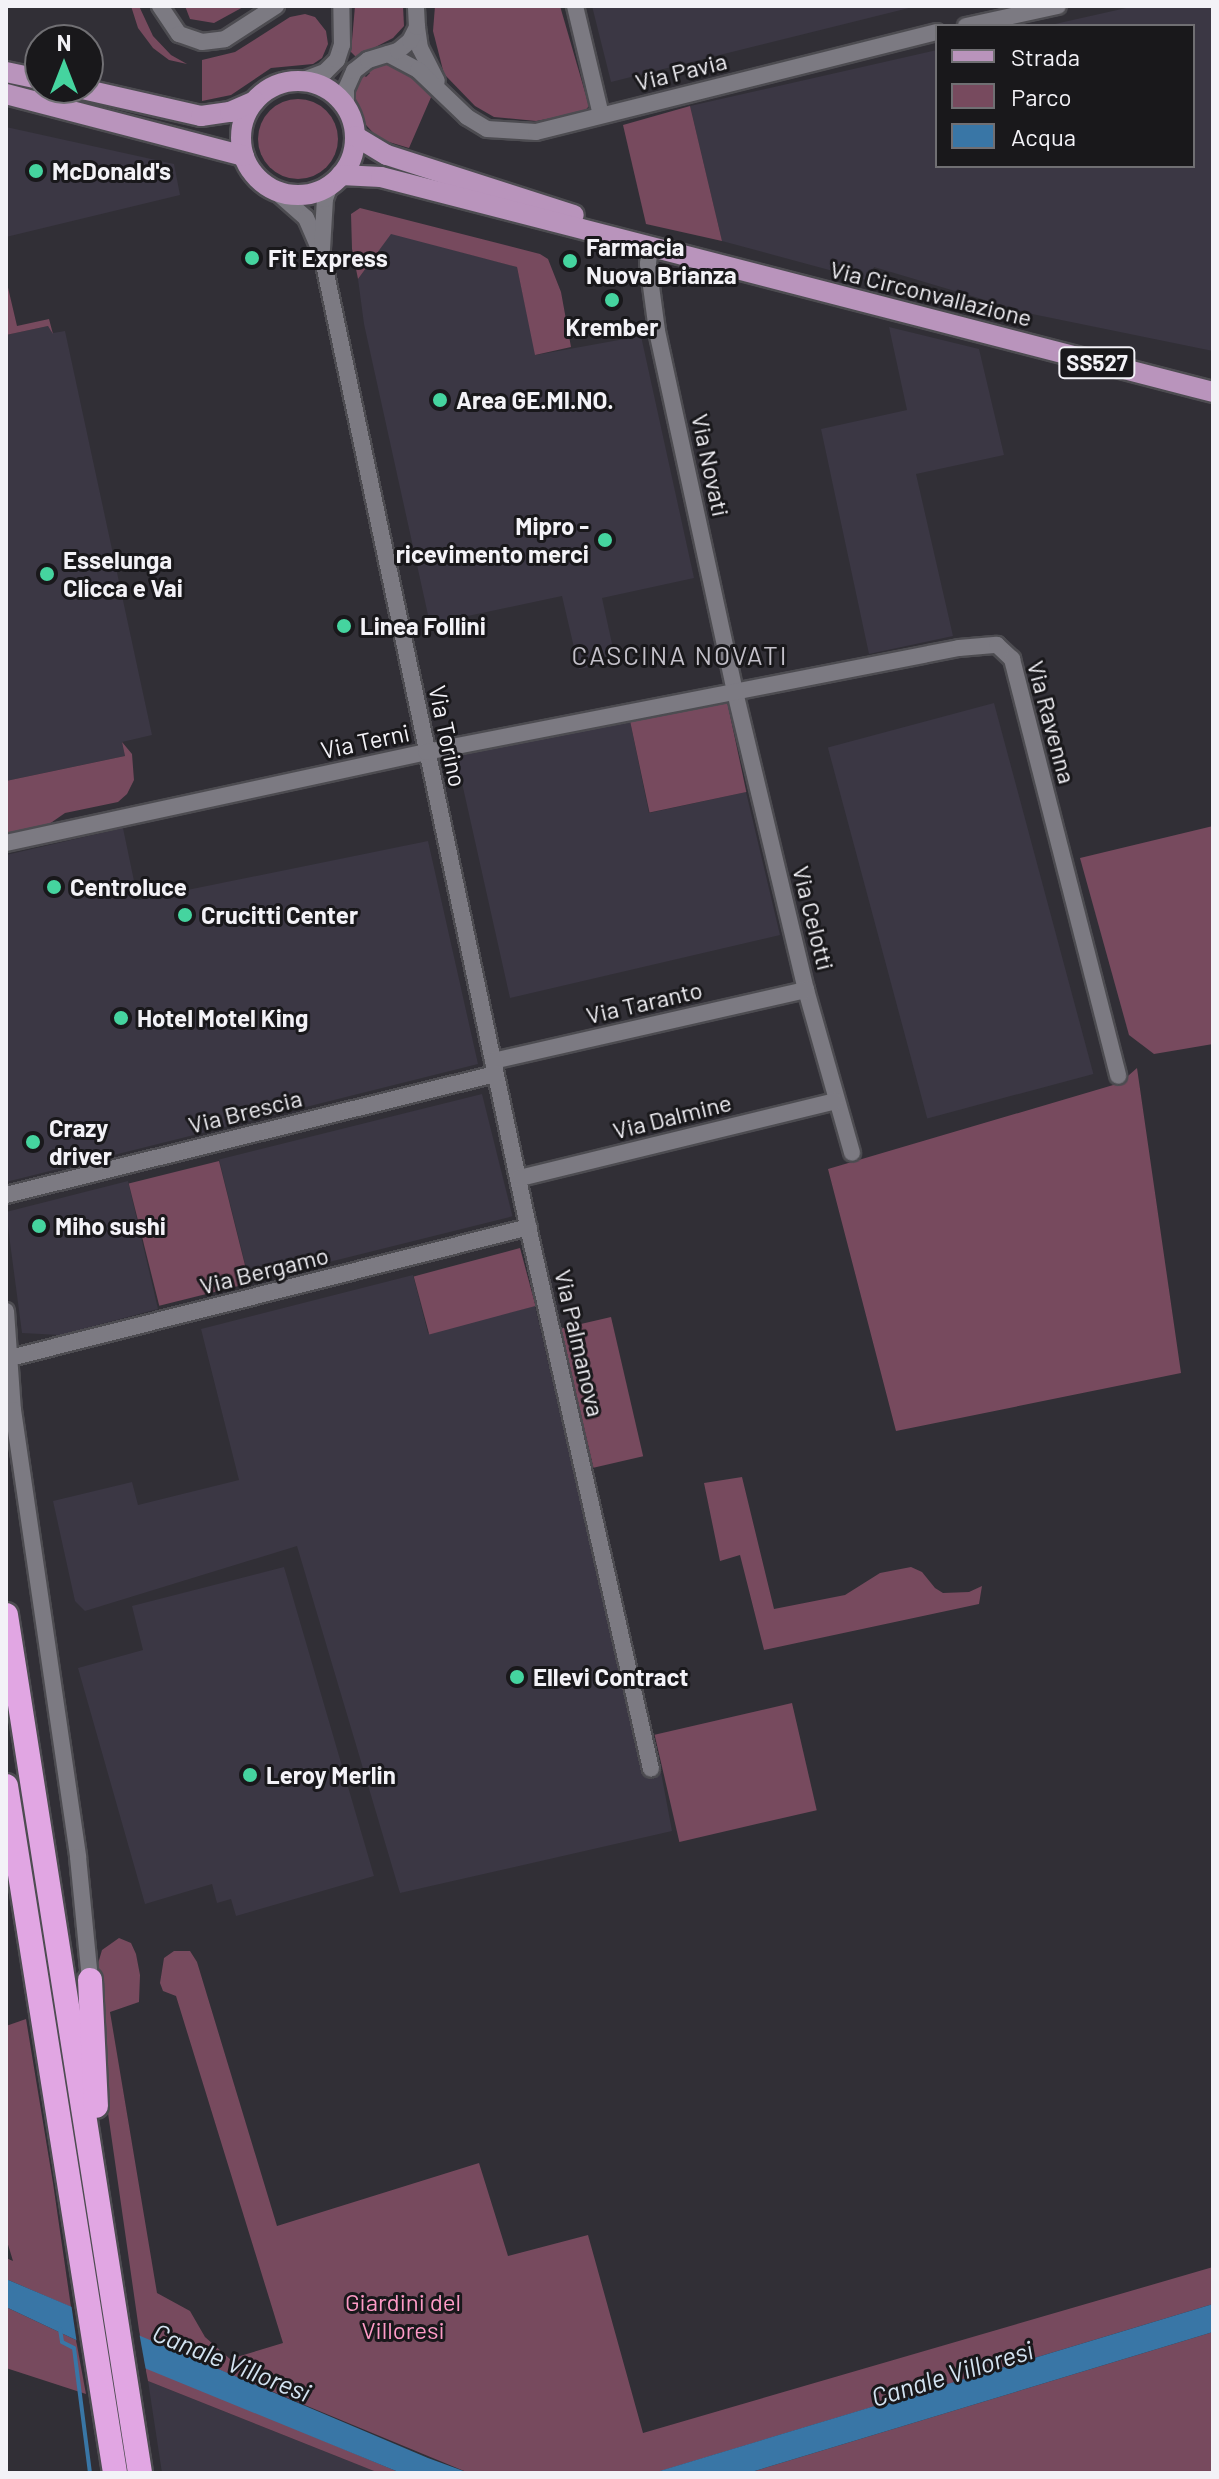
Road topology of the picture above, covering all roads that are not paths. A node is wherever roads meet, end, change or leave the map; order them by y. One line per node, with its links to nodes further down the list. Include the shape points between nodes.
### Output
1 (160, 6): 2 (street, via 179,34 202,42 225,39)
2 (276, 6)
3 (324, 6): 7 (street)
4 (416, 6): 9 (street, Via Pavia)
5 (575, 6): 18 (street)
6 (1058, 6): 8 (street)
7 (341, 14): 12 (street, via 337,60 321,75)
8 (975, 24)
9 (417, 27): 11 (street, via 406,45); 15 (street, Via Pavia, via 420,48)
10 (935, 32): 18 (street, Via Pavia)
11 (388, 54): 15 (street, Via Pavia, via 418,70); 17 (street, via 354,71 346,89)
12 (301, 81): 16 (main road, via 273,87); 17 (main road, via 327,89)
13 (6, 94): 20 (main road)
14 (104, 94): 16 (main road, via 201,116)
15 (445, 97): 18 (street, Via Pavia, via 487,129 516,133)
16 (255, 101): 20 (main road, via 242,129)
17 (346, 108): 19 (main road)
18 (601, 115)
19 (355, 136): 21 (main road, via 352,155); 23 (main road, Via Circonvallazione, via 387,155 526,198)
20 (244, 156): 22 (main road, via 255,175)
21 (336, 180): 22 (main road, via 302,194); 23 (main road, Via Circonvallazione, via 381,177); 24 (street, Via Torino, via 325,199)
22 (272, 188): 24 (street, Via Torino, via 306,218)
23 (643, 244): 25 (main road, Via Circonvallazione / SS527); 26 (street, Via Novati)
24 (322, 255): 27 (street, Via Torino)
25 (1213, 392)
26 (735, 692): 27 (street, Via Terni); 29 (street, Via Celotti); 31 (street, Via Ravenna, via 988,644 1012,659)
27 (426, 752): 28 (street, Via Terni); 30 (street, Via Torino)
28 (6, 843)
29 (806, 990): 30 (street, Via Taranto); 32 (street, Via Celotti)
30 (494, 1067): 34 (street, Via Torino); 35 (street, Via Brescia)
31 (1118, 1076)
32 (835, 1101): 33 (street, Via Celotti); 34 (street, Via Dalmine)
33 (852, 1153)
34 (520, 1178): 36 (street, Via Torino)
35 (6, 1195)
36 (529, 1227): 38 (street, Via Bergamo); 40 (street, Via Palmanova)
37 (6, 1311): 38 (street)
38 (10, 1358): 42 (street)
39 (6, 1615): 43 (highway)
40 (651, 1769)
41 (7, 1793): 44 (highway)
42 (90, 1980): 43 (highway)
43 (114, 2308): 45 (highway)
44 (115, 2473)
45 (140, 2473)

